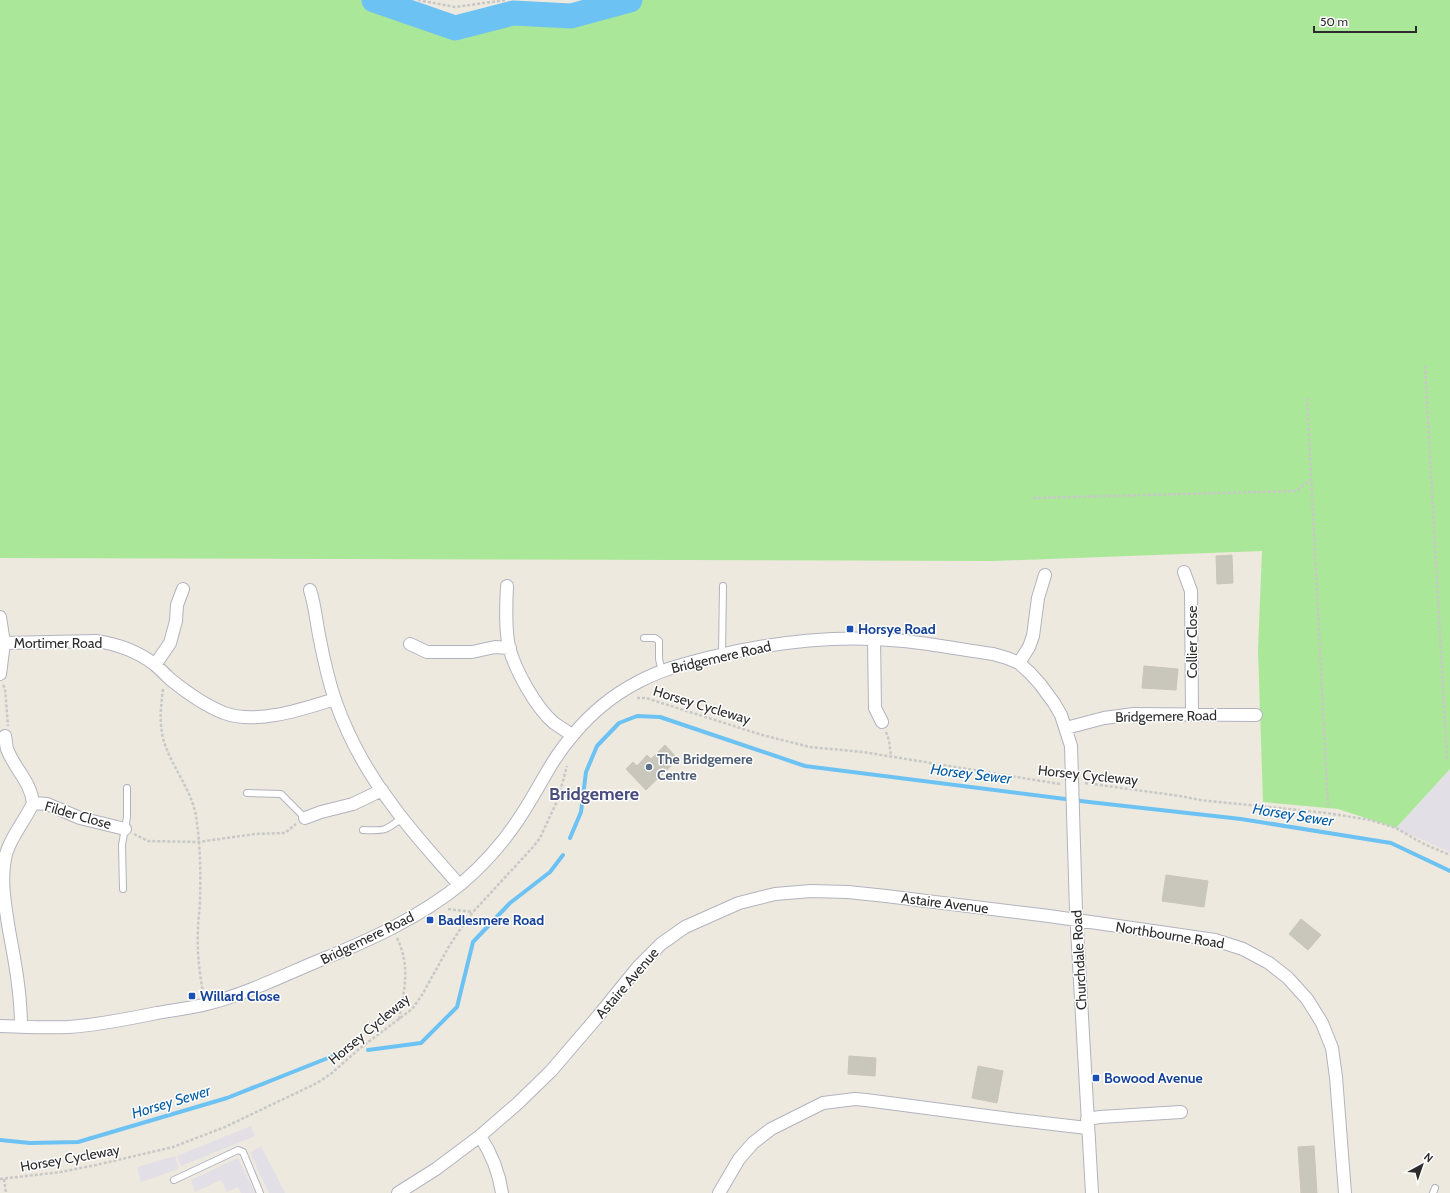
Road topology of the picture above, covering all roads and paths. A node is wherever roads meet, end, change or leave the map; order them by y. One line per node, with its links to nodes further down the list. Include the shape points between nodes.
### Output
1 (418, 0): 2 (path, via 455,7)
2 (506, 0)
3 (1425, 366): 35 (path)
4 (1307, 398): 5 (path)
5 (1311, 478): 6 (path, via 1296,491); 42 (path)
6 (1033, 498)
7 (1184, 572): 28 (street, Collier Close, via 1191,591)
8 (1045, 575): 20 (street, via 1038,598 1033,636)
9 (507, 586): 18 (street)
10 (724, 586): 19 (lane)
11 (183, 589): 21 (street, via 177,604 176,621 170,643)
12 (310, 590): 26 (street)
13 (0, 617): 16 (street, Mortimer Road)
14 (644, 638): 22 (lane, via 655,638 659,641)
15 (874, 639): 19 (street, Bridgemere Road, via 806,641); 20 (street, Bridgemere Road, via 903,640 993,654); 30 (street, via 875,708)
16 (4, 643): 21 (street, Mortimer Road, via 110,643 141,655); 23 (street, Mortimer Road)
17 (410, 644): 18 (street, via 427,652 472,652 495,647)
18 (510, 648): 32 (street, via 533,697 554,723)
19 (722, 654): 22 (street, Bridgemere Road)
20 (1018, 663): 31 (street, Bridgemere Road, via 1035,678 1054,703)
21 (155, 665): 24 (street, Mortimer Road)
22 (662, 671): 32 (street, Bridgemere Road, via 615,695)
23 (0, 674)
24 (168, 677): 26 (street, Mortimer Road, via 206,704 226,713 247,717 265,717); 47 (path, via 163,688 160,719 163,737 196,815)
25 (0, 681): 33 (path, via 5,688 8,724)
26 (334, 698): 39 (street, via 354,744)
27 (631, 698): 34 (path, Horsey Cycleway, via 646,698 762,735 810,747)
28 (1192, 714): 29 (street, Bridgemere Road); 31 (street, Bridgemere Road, via 1118,715)
29 (1256, 715)
30 (882, 722): 34 (path, via 889,740)
31 (1066, 728): 37 (street, Churchdale Road, via 1071,746)
32 (572, 735): 49 (street, Bridgemere Road, via 498,848)
33 (5, 736): 41 (street, Filder Close, via 7,748 28,785)
34 (891, 757): 37 (path, Horsey Cycleway)
35 (1447, 761)
36 (568, 763): 52 (path, Horsey Cycleway, via 558,799 540,838)
37 (1073, 787): 48 (path, Horsey Cycleway, via 1088,783 1200,800 1370,820 1396,828); 53 (street, Churchdale Road)
38 (127, 788): 45 (lane, via 128,817)
39 (382, 790): 43 (street, via 353,804); 44 (street)
40 (247, 793): 43 (lane, via 281,794)
41 (33, 804): 45 (street, Filder Close, via 47,804 80,818); 58 (street, via 12,839 2,870 19,987)
42 (1328, 806)
43 (305, 818): 47 (path, via 285,833 255,834)
44 (402, 818): 46 (lane, via 382,831); 49 (street)
45 (125, 829): 47 (path, via 148,841); 50 (lane, via 122,846)
46 (363, 830)
47 (198, 842): 55 (path, via 199,973)
48 (1450, 855)
49 (459, 885): 51 (street, Bridgemere Road)
50 (123, 890)
51 (430, 906): 52 (path); 54 (street, Bridgemere Road)
52 (473, 912): 56 (path, Horsey Cycleway, via 448,948 422,995 412,1009)
53 (1077, 920): 60 (street, Churchdale Road); 61 (street, Astaire Avenue, via 848,892 811,891 775,894 739,903 685,927 660,944 551,1071); 71 (street, Northbourne Road, via 1215,940 1243,949 1269,963 1288,978 1307,999 1322,1023 1332,1048)
54 (393, 928): 55 (street, Bridgemere Road, via 239,994); 56 (path, via 402,946 406,968)
55 (205, 1005): 58 (street, Bridgemere Road, via 103,1023 68,1027)
56 (399, 1020): 63 (path, Horsey Cycleway, via 317,1083 225,1127 173,1147 61,1172)
57 (0, 1026): 58 (street, Bridgemere Road)
58 (21, 1027)
59 (1181, 1112): 60 (street, via 1100,1117)
60 (1087, 1124): 69 (street, via 1039,1123 866,1100 850,1099 823,1103 770,1129 753,1143 739,1159); 70 (street, Churchdale Road)
61 (480, 1136): 67 (street, Astaire Avenue); 68 (street, via 495,1166)
62 (0, 1179): 63 (path, Horsey Cycleway)
63 (4, 1179): 65 (path)
64 (174, 1180): 66 (lane, via 238,1150 243,1152)
65 (6, 1193)
66 (260, 1193)
67 (398, 1193)
68 (502, 1193)
69 (719, 1193)
70 (1092, 1193)
71 (1345, 1193)

